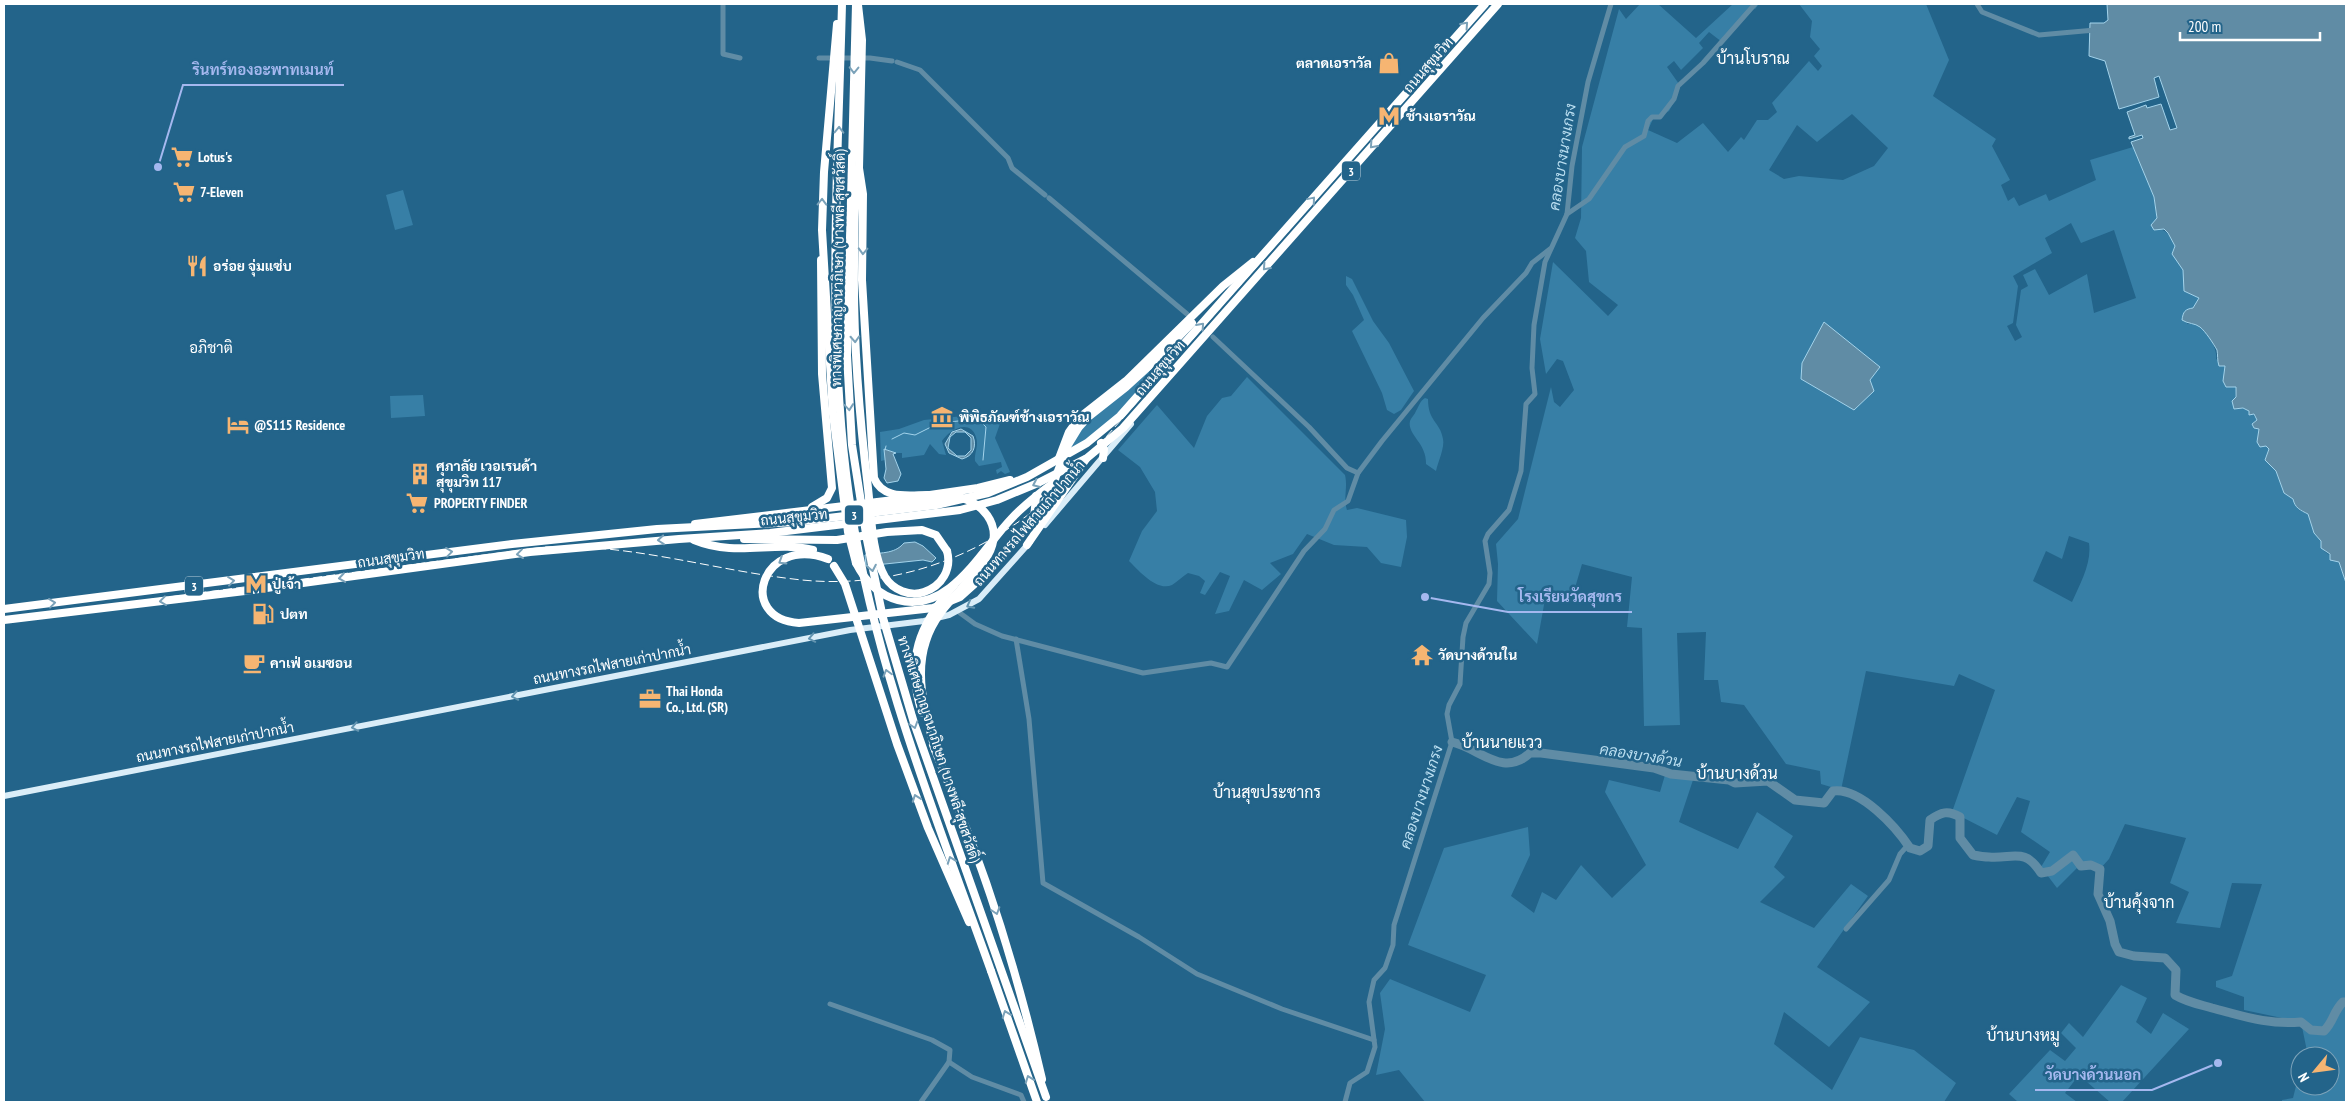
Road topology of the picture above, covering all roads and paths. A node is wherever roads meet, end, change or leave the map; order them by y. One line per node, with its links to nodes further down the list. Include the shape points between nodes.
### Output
1 (841, 4): 6 (highway, one-way to 1, bridge, via 833,56); 37 (highway, ทางพิเศษกาญจนาภิเษก (บางพลี-สุขสวัสดิ์), one-way to 1, bridge, via 893,695 872,618 849,497 838,404 835,320)
2 (857, 4): 5 (highway, bridge, via 862,53); 38 (highway, ทางพิเศษกาญจนาภิเษก (บางพลี-สุขสวัสดิ์), one-way to 38, bridge, via 847,263 847,355 852,445 865,531 883,618 906,700)
3 (1485, 4): 7 (highway, ถนนสุขุมวิท / 3, one-way to 3)
4 (1498, 4): 8 (highway, ถนนสุขุมวิท / 3, one-way to 8)
5 (859, 168): 18 (highway, one-way to 18, bridge, via 863,194 862,280); 25 (highway, one-way to 25, bridge, via 854,223 854,333 863,443 877,553 882,571 891,585 905,593 917,594 934,588 942,579 949,560 947,551 936,535 922,530 826,540)
6 (822, 230): 21 (highway, bridge, via 820,312 832,488 824,501); 30 (highway, bridge, via 834,422 848,532 856,563 875,589 900,601 925,602 942,595)
7 (1280, 236): 8 (highway); 9 (highway, ถนนสุขุมวิท / 3)
8 (1288, 243): 11 (highway, ถนนสุขุมวิท / 3, one-way to 11)
9 (1265, 254): 12 (highway, ถนนสุขุมวิท / 3, one-way to 9, via 1134,401); 16 (highway, via 1223,286 1126,381 1079,418 1069,432); 29 (highway, one-way to 9, bridge, via 801,553 786,557 773,566 764,579 763,590 765,604 773,614 785,621 799,623 933,608 960,597 989,571 1026,529 1048,497 1068,445 1088,416 1160,356)
10 (830, 340): 18 (highway, via 843,483 856,487)
11 (1140, 411): 13 (highway, ถนนสุขุมวิท / 3); 14 (main road, ถนนทางรถไฟสายเก่าปากน้ำ)
12 (1096, 438): 13 (highway); 16 (highway, ถนนสุขุมวิท / 3)
13 (1103, 446): 14 (highway); 15 (highway, ถนนสุขุมวิท / 3)
14 (1103, 458): 27 (main road, ถนนทางรถไฟสายเก่าปากน้ำ)
15 (1083, 460): 20 (highway); 25 (highway, ถนนสุขุมวิท / 3, one-way to 25, via 1011,495 960,510); 27 (highway)
16 (1058, 461): 17 (highway, ถนนสุขุมวิท / 3)
17 (1045, 468): 19 (highway, via 991,485); 23 (highway, ถนนสุขุมวิท / 3, via 988,493 936,505 795,522)
18 (874, 478): 19 (highway, via 886,493)
19 (928, 496): 21 (highway)
20 (1036, 496): 27 (highway); 30 (highway, via 1013,516)
21 (802, 511): 22 (highway)
22 (724, 520): 23 (highway); 35 (highway, bridge, via 771,519 952,496 976,503 991,521 994,536 988,554 933,622 921,666 922,692)
23 (657, 529): 26 (highway, ถนนสุขุมวิท / 3)
24 (690, 538): 25 (highway, ถนนสุขุมวิท / 3); 28 (highway, ถนนสุขุมวิท / 3, one-way to 28); 29 (highway, via 726,548 805,548)
25 (702, 538)
26 (568, 539): 28 (highway); 31 (highway, ถนนสุขุมวิท / 3, one-way to 26)
27 (1027, 545): 36 (main road, ถนนทางรถไฟสายเก่าปากน้ำ, one-way to 36, via 976,602 938,619 850,630)
28 (569, 549): 32 (highway, ถนนสุขุมวิท / 3, one-way to 32)
29 (828, 559): 37 (highway, one-way to 29, bridge, via 928,828 897,744 846,584)
30 (954, 585): 35 (highway, bridge, via 929,618 916,654 917,696)
31 (116, 595): 32 (highway); 33 (highway, ถนนสุขุมวิท / 3, one-way to 31)
32 (119, 606): 34 (highway, ถนนสุขุมวิท / 3)
33 (4, 608)
34 (4, 620)
35 (935, 750): 38 (highway, one-way to 38, bridge, via 978,857 999,922)
36 (4, 796)
37 (991, 971): 39 (highway, ทางพิเศษกาญจนาภิเษก (บางพลี-สุขสวัสดิ์), one-way to 37)
38 (1047, 1100)
39 (1038, 1102)

